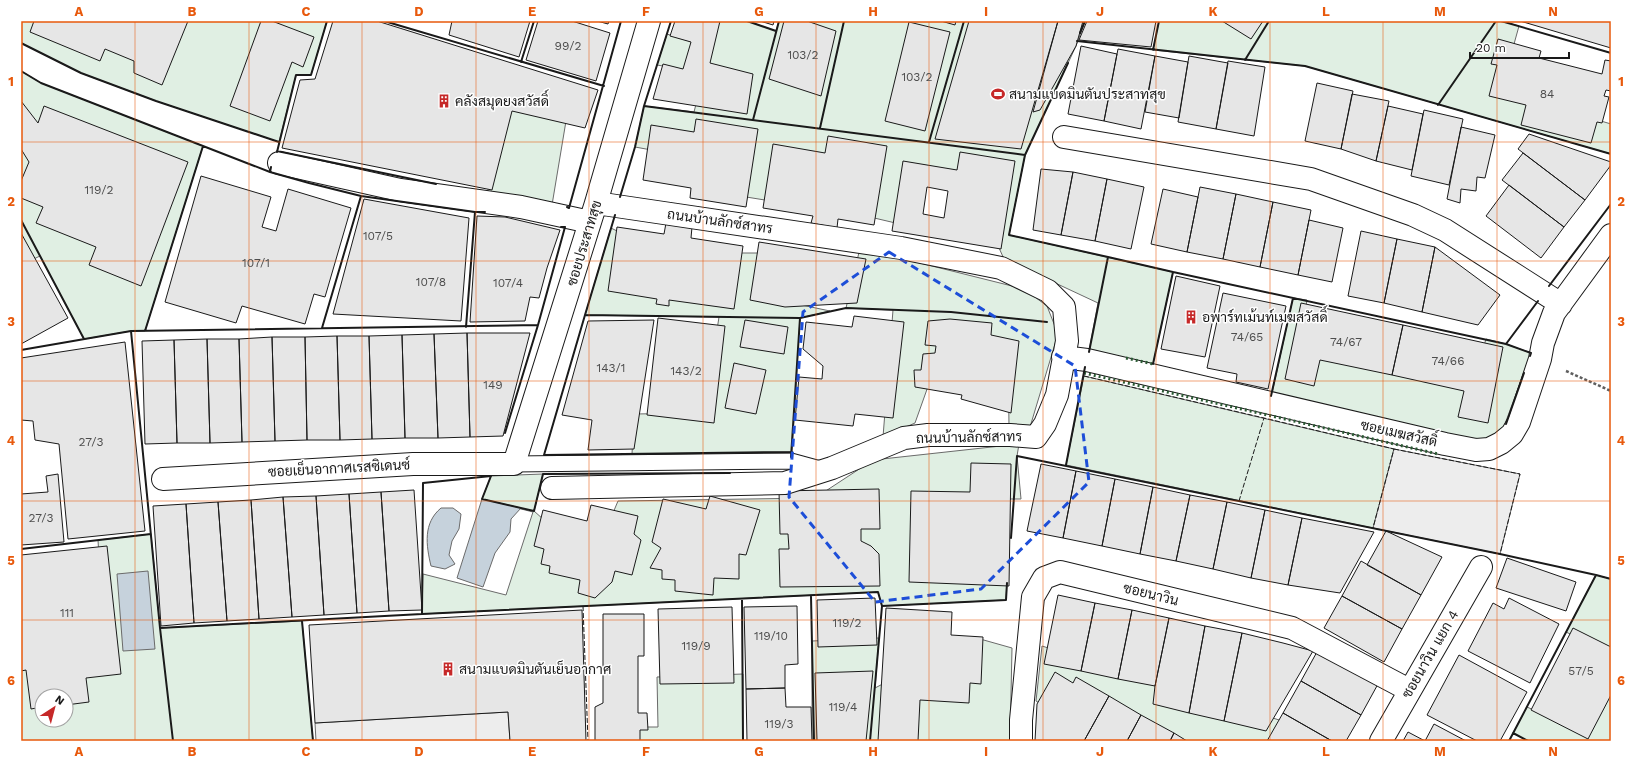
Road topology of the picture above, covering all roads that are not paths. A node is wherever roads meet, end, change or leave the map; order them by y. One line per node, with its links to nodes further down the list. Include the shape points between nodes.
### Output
1 (649, 21): 4 (street, ซอยประสาทสุข)
2 (1064, 137): 6 (street, via 1311,179 1413,215 1445,230)
3 (279, 163): 4 (street, ถนนบ้านลักซ์สาทร, via 400,190 521,207)
4 (593, 213): 7 (street, ถนนบ้านลักซ์สาทร, via 901,248 1001,268 1048,291 1064,307); 8 (street, ซอยประสาทสุข)
5 (1611, 235): 6 (street, ซอยเมฆสวัสดิ์)
6 (1561, 304): 7 (street, ซอยเมฆสวัสดิ์, via 1554,313 1543,343 1519,422 1512,434 1489,449 1476,450 1087,360)
7 (1064, 357): 9 (street, ถนนบ้านลักซ์สาทร, via 1057,395 1045,424 1036,437 1010,435 904,438)
8 (514, 464): 9 (lane, via 791,461); 10 (street, ซอยเย็นอากาศเรสซิเดนซ์, via 413,464)
9 (825, 470): 11 (street, ถนนบ้านลักซ์สาทร, via 786,483)
10 (163, 479)
11 (552, 488)
12 (1481, 567): 13 (street, ซอยนาวิน แยก 4)
13 (1409, 690): 14 (street, ซอยนาวิน, via 1292,628 1060,572 1044,578 1033,597); 15 (street, ซอยนาวิน แยก 4)
14 (1021, 741)
15 (1381, 741)

